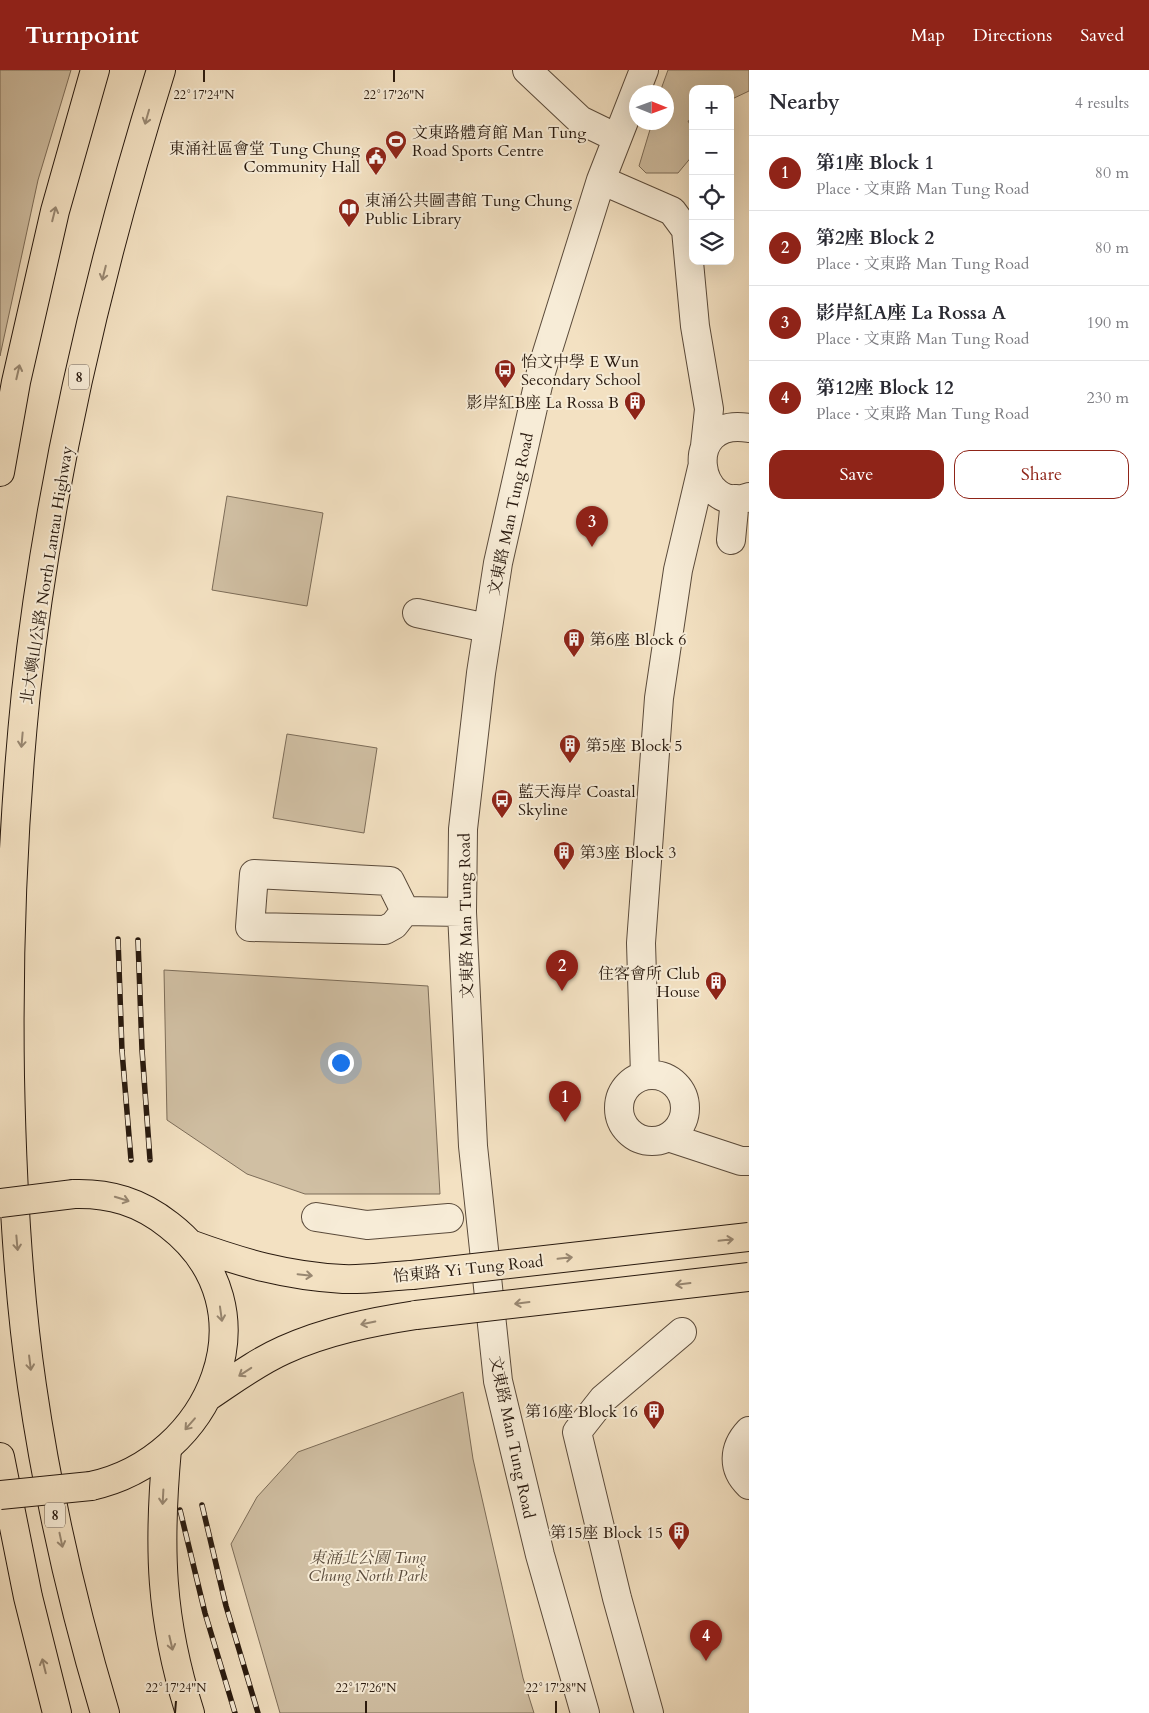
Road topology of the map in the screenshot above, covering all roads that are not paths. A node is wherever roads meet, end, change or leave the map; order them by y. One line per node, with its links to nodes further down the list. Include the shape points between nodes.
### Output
1 (95, 70): 8 (main road, one-way to 1, via 16,382 54,211)
2 (161, 70): 32 (main road, 北大嶼山公路 North Lantau Highway / 8, one-way to 32, via 116,226 76,390 51,518 26,691 11,914 11,1148 32,1384 58,1530)
3 (527, 70): 5 (street, via 580,120)
4 (644, 70): 5 (street, 文東路 Man Tung Road)
5 (617, 138): 6 (street, 文東路 Man Tung Road)
6 (601, 180): 7 (street, via 672,211 686,230 695,326); 12 (street, 文東路 Man Tung Road, via 541,372 498,563)
7 (718, 436): 9 (street, via 709,486)
8 (0, 472)
9 (723, 498): 10 (street); 15 (street, via 678,570 659,698 641,943)
10 (731, 540)
11 (417, 612): 12 (street)
12 (488, 628): 14 (street, 文東路 Man Tung Road, via 463,830)
13 (405, 911): 13 (street, via 394,925 385,930 250,927 254,874 390,881); 14 (street)
14 (462, 912): 34 (street, 文東路 Man Tung Road, via 473,1146 498,1381 540,1555)
15 (646, 1075): 16 (street, via 666,1077 675,1083 685,1102 682,1122); 16 (street, via 626,1086 619,1107 621,1118 634,1136 655,1141)
16 (668, 1138): 17 (street)
17 (749, 1161)
18 (0, 1202): 22 (main road, one-way to 22, bridge, via 74,1194 109,1196 135,1204 160,1218)
19 (316, 1217): 20 (street, via 367,1225)
20 (449, 1218)
21 (749, 1237): 22 (main road, 怡東路 Yi Tung Road, one-way to 21, bridge, via 236,1261 289,1273 345,1279 412,1275)
22 (190, 1244): 25 (main road, one-way to 25, via 213,1281 222,1315 223,1347 219,1372)
23 (749, 1277): 25 (main road, one-way to 25, bridge, via 416,1315 351,1327 265,1359)
24 (682, 1332): 35 (street, via 603,1399 576,1432 636,1626)
25 (209, 1396): 27 (main road, one-way to 27, via 196,1417)
26 (749, 1431): 29 (street, via 740,1441 736,1464)
27 (167, 1449): 30 (main road, bridge, via 129,1474 91,1486); 33 (main road, one-way to 33, via 161,1541 163,1594 171,1643)
28 (0, 1456): 31 (main road, one-way to 28, via 28,1597)
29 (749, 1485)
30 (0, 1495)
31 (57, 1713)
32 (105, 1713)
33 (190, 1713)
34 (585, 1713)
35 (649, 1713)

